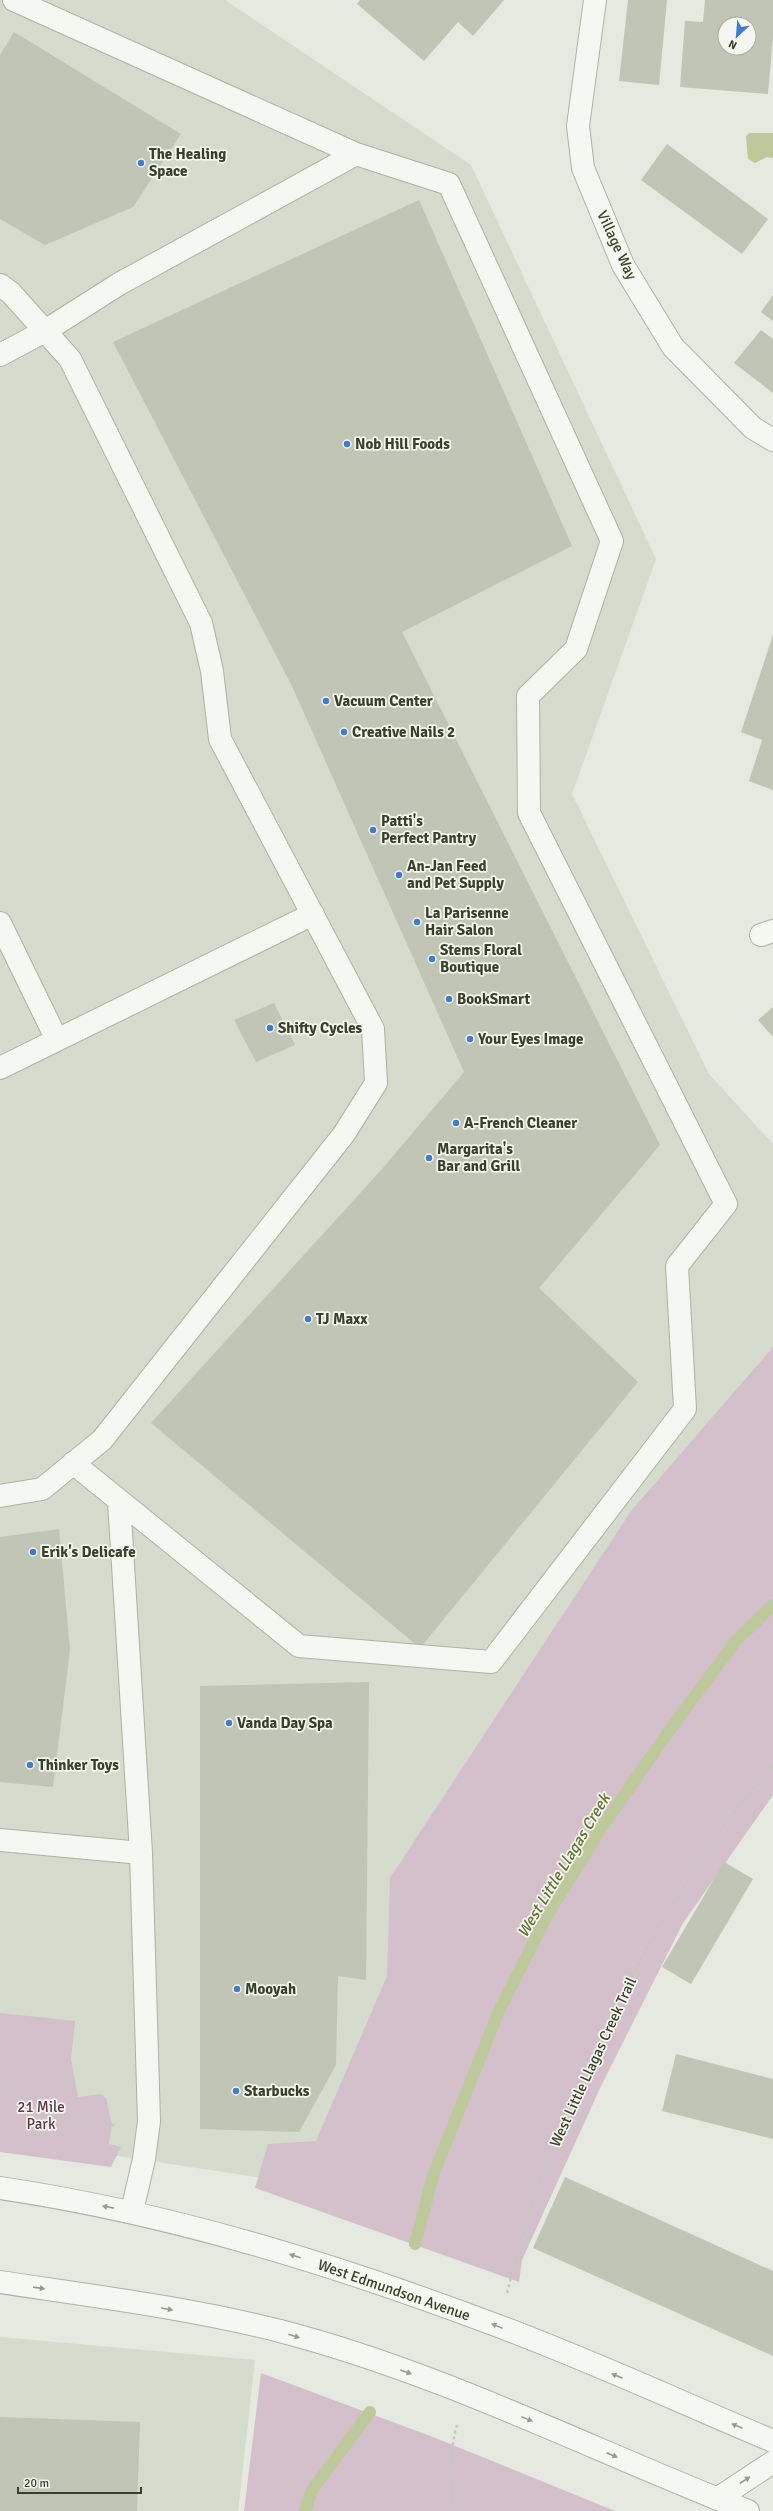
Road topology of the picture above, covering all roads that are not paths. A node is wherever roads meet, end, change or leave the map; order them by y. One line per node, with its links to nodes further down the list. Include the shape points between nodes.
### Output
1 (14, 0): 3 (street)
2 (595, 0): 7 (street, Village Way, via 578,126 586,174 623,265 674,347 753,428)
3 (356, 154): 5 (street, via 119,284); 14 (street, via 449,184 612,541 576,649 528,696 529,813 726,1204 677,1266 685,1409 491,1662 299,1646)
4 (0, 285): 5 (street, via 12,294)
5 (45, 331): 6 (street); 8 (street, via 70,359 201,622 212,671 220,739)
6 (0, 355)
7 (773, 440)
8 (313, 914): 10 (street); 12 (street, via 373,1029 376,1083 344,1134 102,1440)
9 (0, 923): 10 (street)
10 (57, 1040): 11 (street)
11 (0, 1068)
12 (73, 1463): 13 (street, via 42,1489); 14 (street)
13 (0, 1496)
14 (119, 1501): 16 (street)
15 (0, 1840): 16 (street)
16 (141, 1853): 18 (street, via 149,2121 144,2159)
17 (0, 2188): 18 (street, West Edmundson Avenue, one-way to 17)
18 (132, 2211): 20 (street, West Edmundson Avenue, one-way to 18, via 495,2325 392,2287 278,2251)
19 (0, 2282): 22 (street, one-way to 22, via 279,2331 362,2356 468,2395)
20 (773, 2441)
21 (773, 2462): 22 (street, one-way to 21)
22 (717, 2499): 23 (street)
23 (748, 2511)

